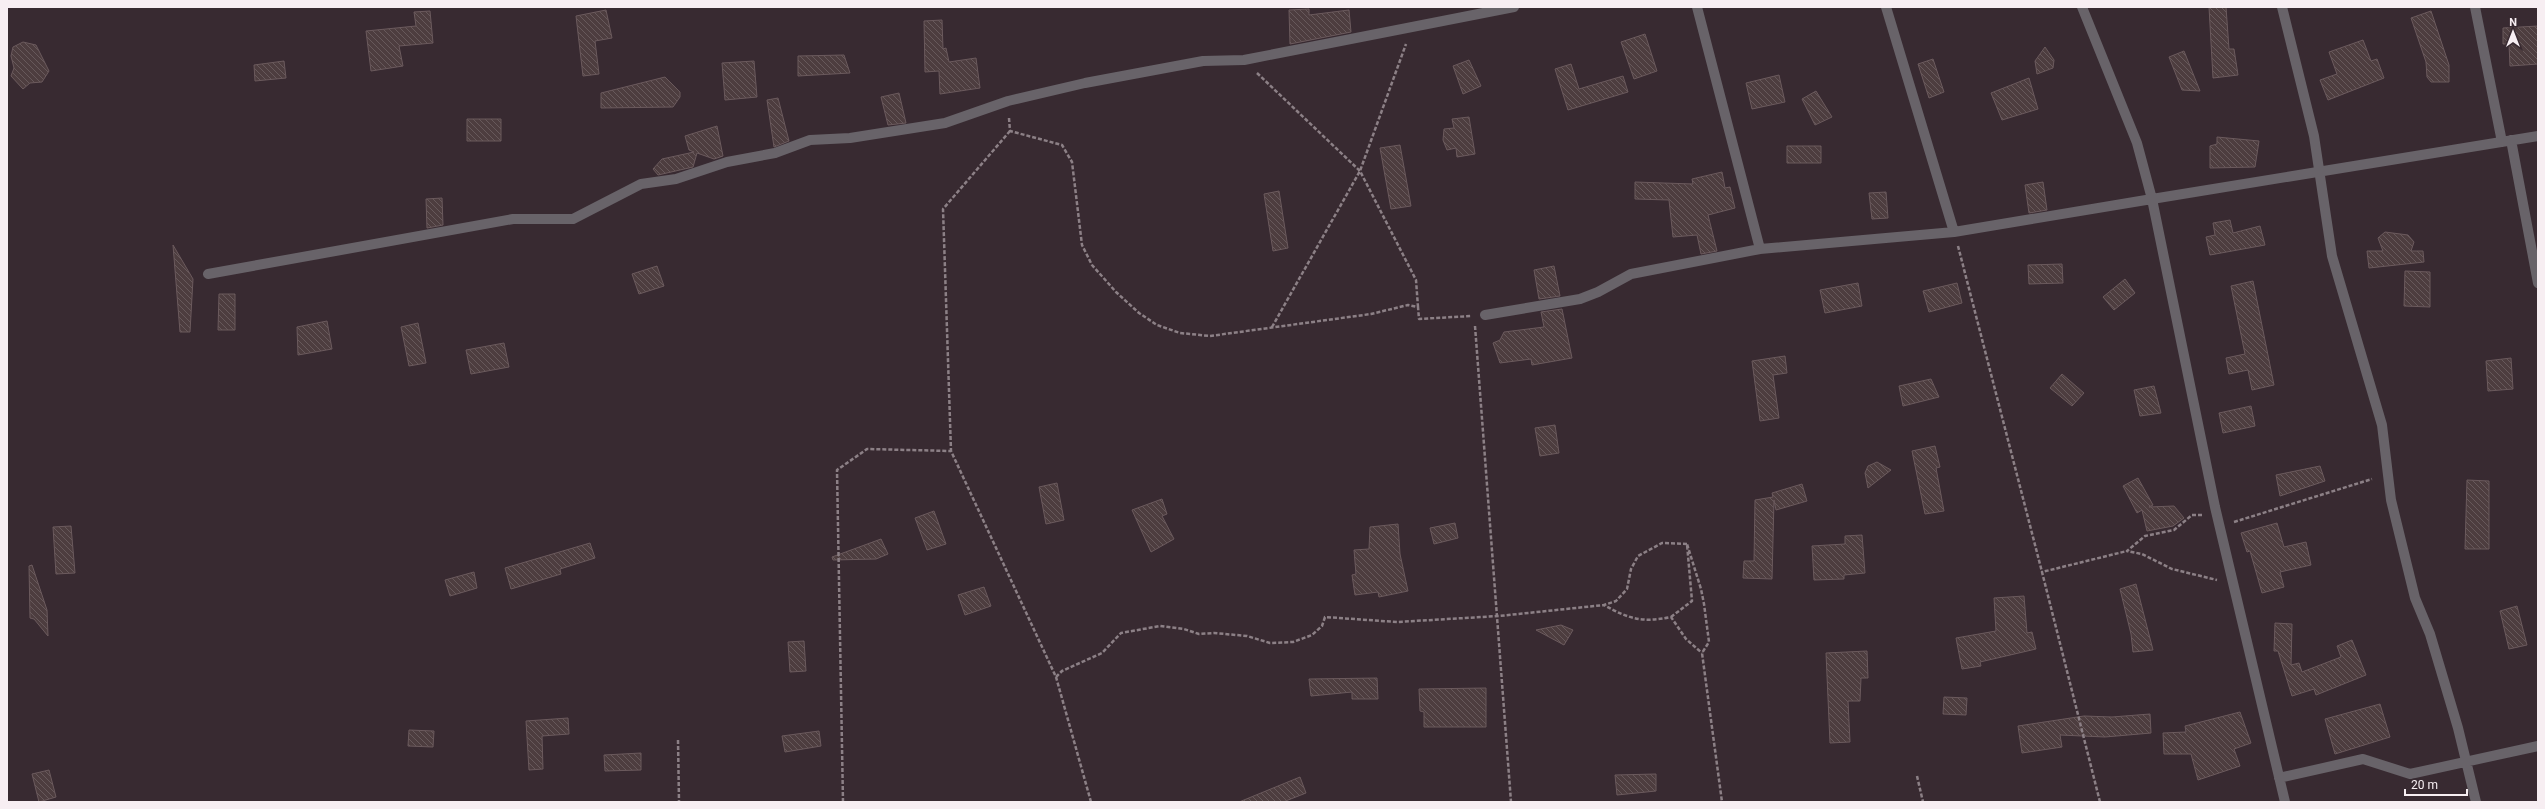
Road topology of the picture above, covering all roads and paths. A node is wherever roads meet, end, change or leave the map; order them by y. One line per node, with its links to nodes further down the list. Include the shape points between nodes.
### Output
1 (1514, 7): 7 (street)
2 (1697, 7): 17 (street)
3 (1886, 7): 16 (street)
4 (2082, 7): 15 (street, via 2138,143)
5 (2282, 7): 14 (street, via 2314,136)
6 (2476, 7): 12 (street)
7 (1412, 27): 8 (street); 13 (path)
8 (1244, 60): 9 (street, via 1203,61 1085,83); 13 (path)
9 (1008, 101): 10 (path); 18 (street, via 945,123 850,138 810,140 775,153 727,162 676,179 641,184 573,219 513,219)
10 (1010, 131): 23 (path, via 1062,145 1072,162 1082,245 1092,265 1139,313 1157,325 1180,333 1210,336); 24 (path, via 943,209)
11 (2538, 136): 12 (street)
12 (2506, 141): 14 (street); 19 (street)
13 (1360, 171): 20 (path, via 1416,280); 23 (path)
14 (2318, 172): 15 (street); 25 (street, via 2332,256 2382,425)
15 (2152, 199): 16 (street); 26 (street)
16 (1954, 232): 17 (street); 30 (path)
17 (1760, 249): 21 (street, via 1632,274 1580,299)
18 (208, 274)
19 (2538, 283)
20 (1418, 307): 22 (path, via 1419,319); 23 (path, via 1408,305 1371,314)
21 (1485, 315): 22 (path)
22 (1474, 316): 33 (path)
23 (1272, 328)
24 (951, 451): 36 (path); 43 (path, via 867,449 837,470)
25 (2388, 474): 27 (path); 39 (street, via 2391,500 2415,598 2430,634)
26 (2216, 515): 27 (street); 29 (path, via 2192,515 2174,530 2145,536)
27 (2219, 526): 31 (street)
28 (1687, 544): 32 (path, via 1662,543 1638,556 1627,589 1616,601); 34 (path, via 1692,601); 35 (path, via 1704,604 1708,642)
29 (2128, 551): 30 (path); 31 (path, via 2142,554 2172,569)
30 (2042, 572): 48 (path)
31 (2233, 586): 41 (street)
32 (1604, 605): 33 (path); 34 (path, via 1628,618 1653,621)
33 (1498, 616): 36 (path, via 1397,622 1326,617 1322,626 1312,635 1293,642 1270,642 1214,632 1199,634 1160,626 1121,632 1102,653); 45 (path)
34 (1671, 617): 35 (path, via 1686,639)
35 (1702, 653): 46 (path)
36 (1056, 676): 44 (path)
37 (678, 740): 42 (path)
38 (2538, 746): 39 (street)
39 (2467, 763): 41 (street, via 2410,774 2363,759); 50 (street)
40 (1917, 776): 47 (path)
41 (2279, 778): 49 (street)
42 (679, 802)
43 (843, 802)
44 (1091, 802)
45 (1511, 802)
46 (1722, 802)
47 (1923, 802)
48 (2100, 802)
49 (2285, 802)
50 (2476, 802)

